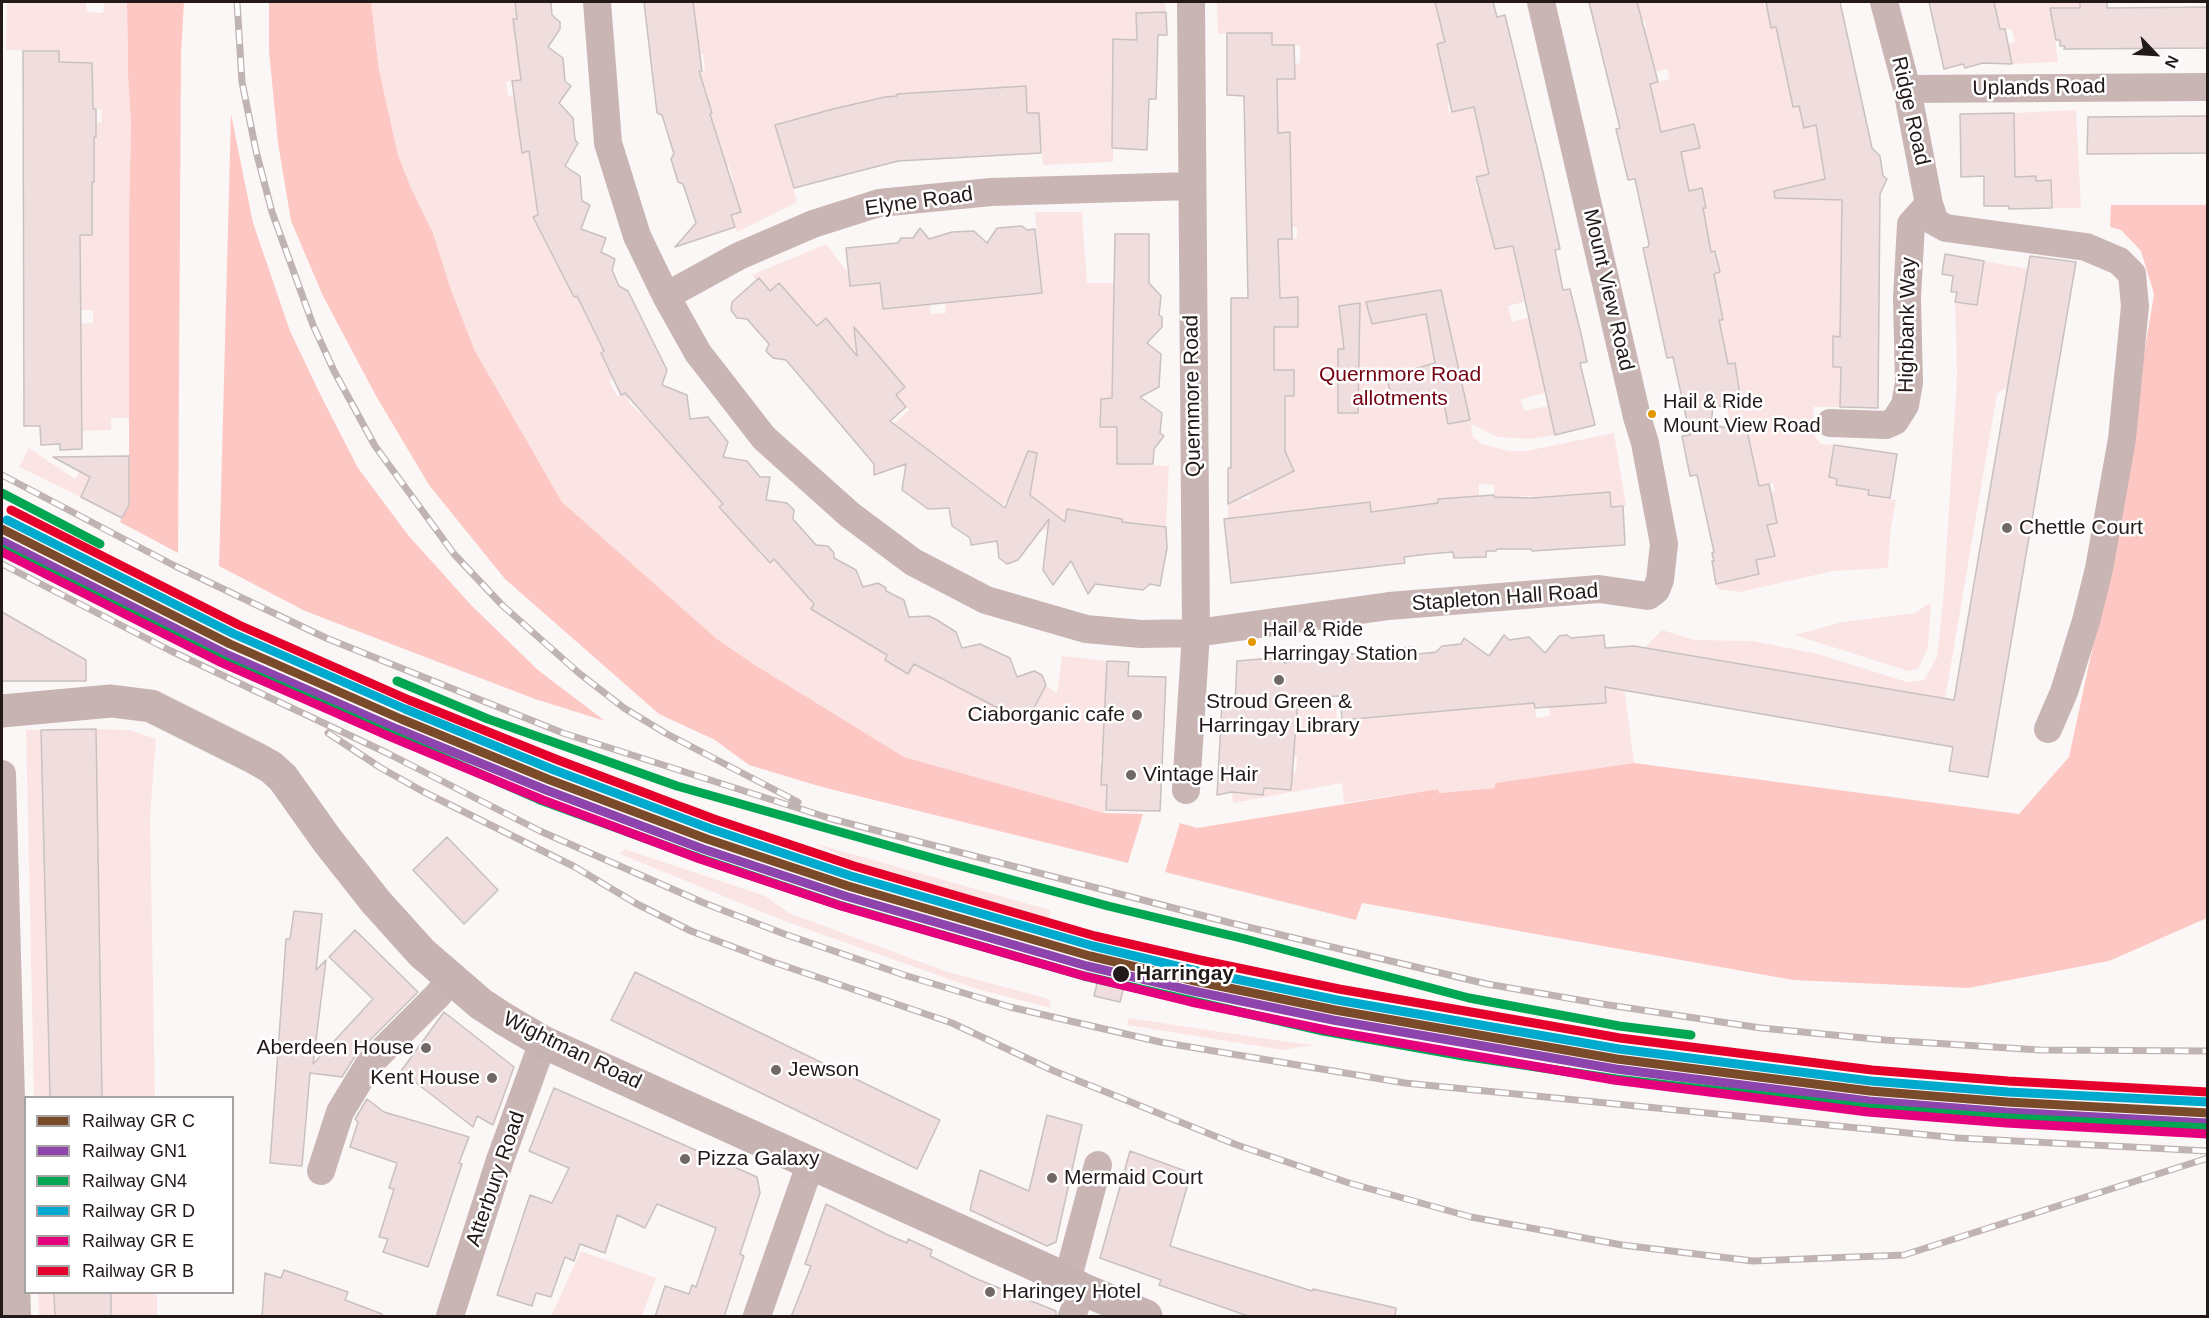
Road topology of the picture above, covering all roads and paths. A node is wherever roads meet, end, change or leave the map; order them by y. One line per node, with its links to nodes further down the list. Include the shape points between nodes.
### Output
1 (597, 2): 9 (street, Stapleton Hall Road, via 608,143 637,236)
2 (1191, 2): 7 (street, Quernmore Road)
3 (1541, 2): 11 (street, Mount View Road, via 1645,443 1664,544)
4 (1884, 2): 6 (street, Ridge Road)
5 (2208, 87): 6 (street, Uplands Road)
6 (1907, 89): 8 (street, Ridge Road)
7 (1191, 186): 9 (street, Elyne Road, via 991,192 879,203 813,224 739,256); 12 (street, Quernmore Road)
8 (1932, 213): 10 (street, Highbank Way, via 1911,225 1907,298 1909,383 1905,405 1895,421 1886,425); 14 (street, via 1946,228 2086,247 2119,261 2132,274 2135,306 2122,439 2099,569 2064,693)
9 (666, 296): 12 (street, Stapleton Hall Road, via 699,353 764,438 850,515 913,562 986,600 1086,628 1141,634)
10 (1830, 423)
11 (1660, 580): 12 (street, Stapleton Hall Road, via 1648,596 1599,589 1389,606)
12 (1196, 633): 16 (street, Quernmore Road)
13 (2, 711): 17 (main road, Wightman Road, via 111,701 151,706 255,758 283,778 376,902)
14 (2048, 729)
15 (2, 776): 22 (street)
16 (1186, 790)
17 (451, 979): 18 (main road, Wightman Road, via 481,1004); 21 (street, via 369,1064 340,1112)
18 (543, 1042): 19 (main road, Wightman Road); 25 (street, Atterbury Road)
19 (811, 1162): 23 (main road, Wightman Road); 26 (street)
20 (1098, 1165): 23 (street)
21 (321, 1171)
22 (9, 1278): 24 (street)
23 (1074, 1296): 27 (main road, Wightman Road)
24 (17, 1317)
25 (450, 1317)
26 (757, 1317)
27 (1146, 1317)

